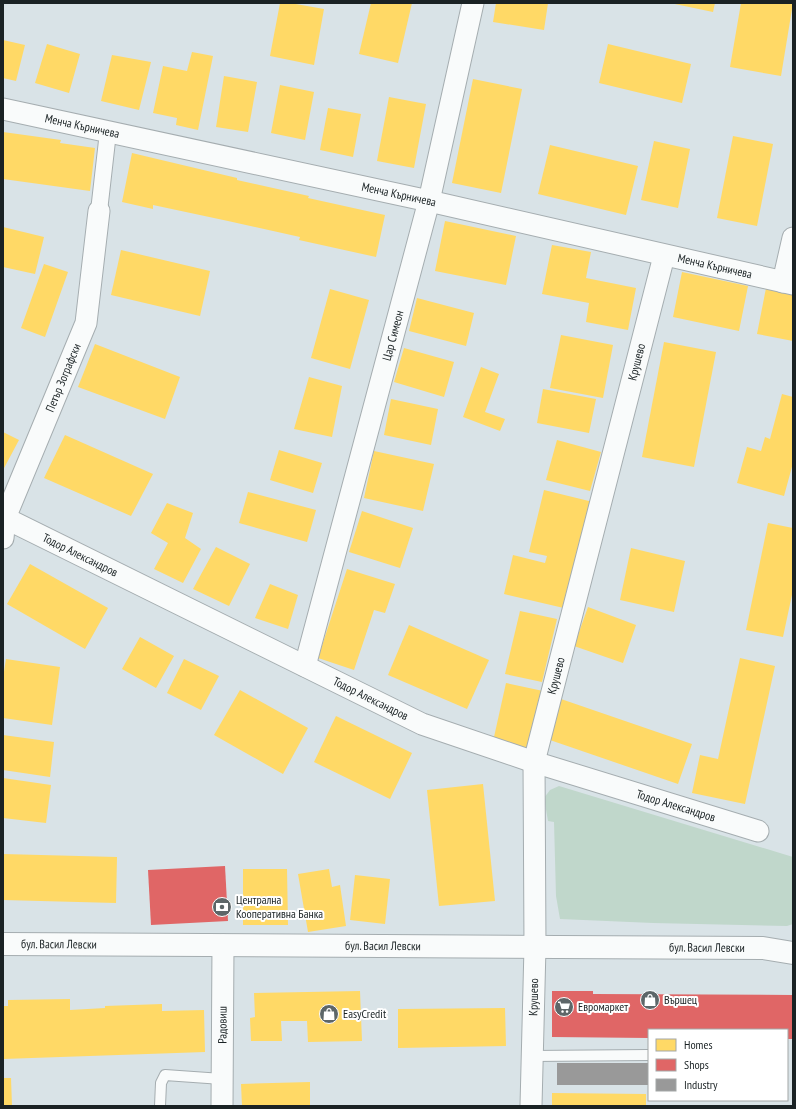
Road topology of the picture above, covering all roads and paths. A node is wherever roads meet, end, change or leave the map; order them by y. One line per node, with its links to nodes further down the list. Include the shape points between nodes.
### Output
1 (473, 3): 4 (street, Цар Симеон)
2 (3, 109): 3 (street, Менча Кърничева)
3 (108, 132): 4 (street, Менча Кърничева); 5 (street)
4 (429, 201): 7 (street, Менча Кърничева); 10 (street, Цар Симеон)
5 (99, 212): 9 (street, Петър Зографски, via 86,323)
6 (793, 238): 8 (street)
7 (664, 256): 8 (street, Менча Кърничева); 11 (street, Крушево)
8 (788, 283)
9 (4, 524): 10 (street, Тодор Александров)
10 (305, 666): 11 (street, Тодор Александров, via 422,724)
11 (534, 762): 12 (street, Тодор Александров); 16 (street, Крушево)
12 (758, 831)
13 (793, 940): 17 (street, бул. Васил Левски)
14 (3, 944): 15 (street, бул. Васил Левски)
15 (223, 945): 16 (street, бул. Васил Левски); 21 (street, Радовиш)
16 (535, 947): 17 (street, бул. Васил Левски); 20 (street, Крушево)
17 (763, 948): 18 (street, бул. Васил Левски)
18 (793, 953)
19 (648, 1055): 20 (lane)
20 (532, 1056): 24 (street, Крушево)
21 (222, 1079): 22 (lane, via 165,1075 161,1083); 23 (street, Радовиш)
22 (160, 1106)
23 (222, 1106)
24 (531, 1106)

